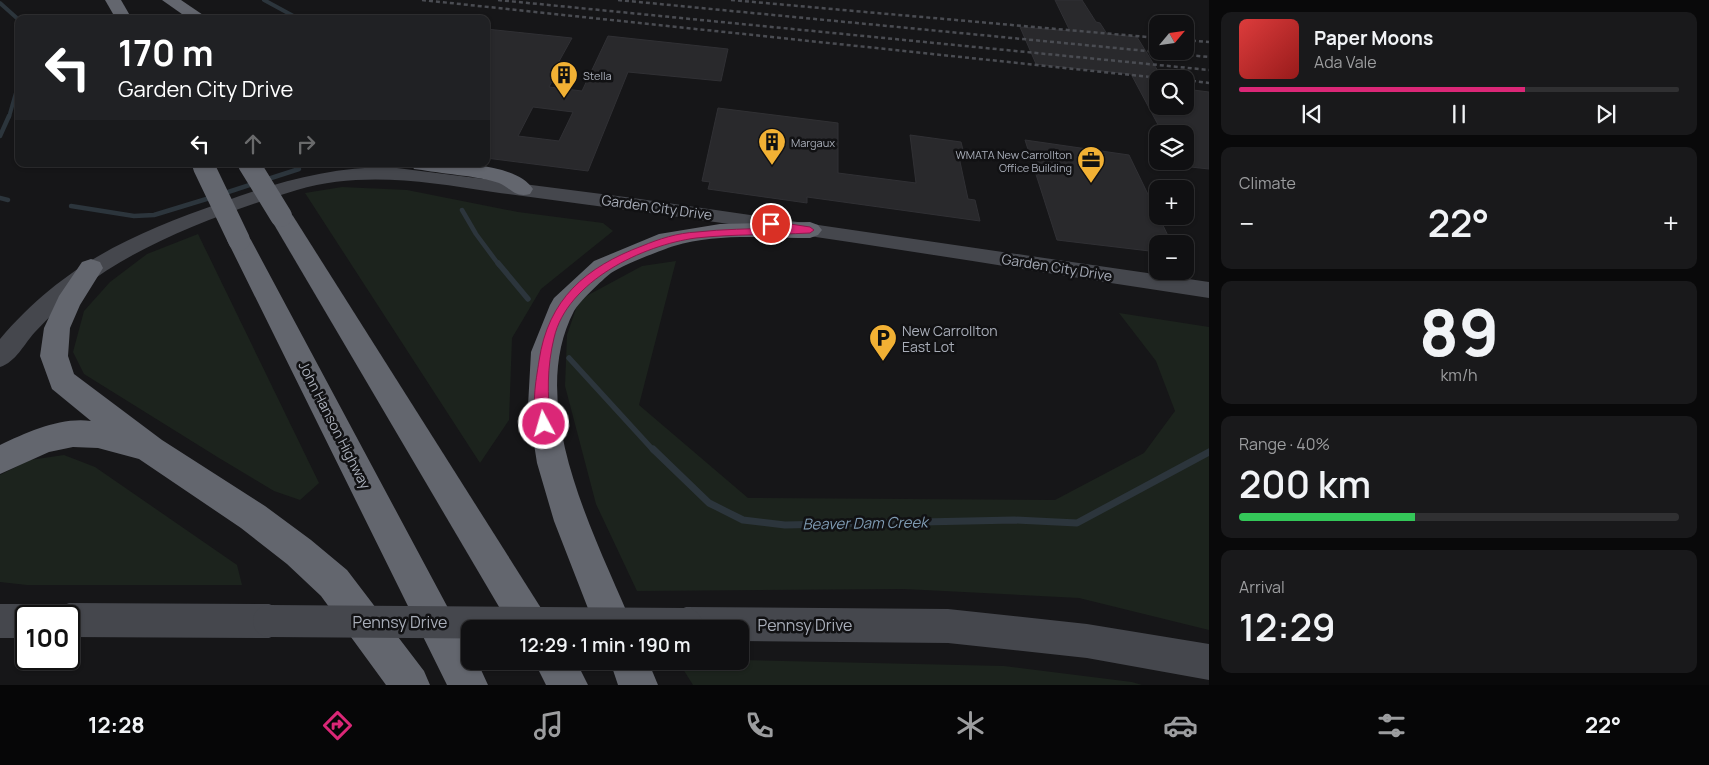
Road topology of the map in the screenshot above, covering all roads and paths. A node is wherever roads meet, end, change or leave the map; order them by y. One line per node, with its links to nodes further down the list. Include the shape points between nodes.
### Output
1 (113, 0): 3 (highway)
2 (161, 4): 4 (highway)
3 (122, 15)
4 (190, 15)
5 (204, 167): 24 (highway, John Hanson Highway, bridge)
6 (251, 167): 16 (highway, bridge)
7 (440, 167): 8 (highway, via 506,178)
8 (522, 189): 9 (main road, Garden City Drive); 10 (main road, Garden City Drive, via 392,172 320,178 254,198 151,236)
9 (810, 230): 11 (main road, Garden City Drive); 17 (highway, via 696,235 666,240 623,257 595,273 575,291 556,318 548,337 540,389 544,424 564,499)
10 (91, 268): 12 (main road, Garden City Drive, via 45,305); 13 (highway, via 68,303 57,328 54,356 57,370 72,390)
11 (1209, 290)
12 (0, 357)
13 (151, 450): 14 (highway, via 86,433 49,439); 23 (highway, via 253,517 334,582)
14 (0, 460)
15 (80, 620): 20 (main road, Pennsy Drive, bridge, via 948,626 1086,641)
16 (529, 620)
17 (611, 620)
18 (0, 621): 19 (main road)
19 (15, 621)
20 (1209, 662)
21 (559, 670): 25 (highway)
22 (632, 670): 26 (highway)
23 (410, 685)
24 (468, 685)
25 (568, 685)
26 (638, 685)

